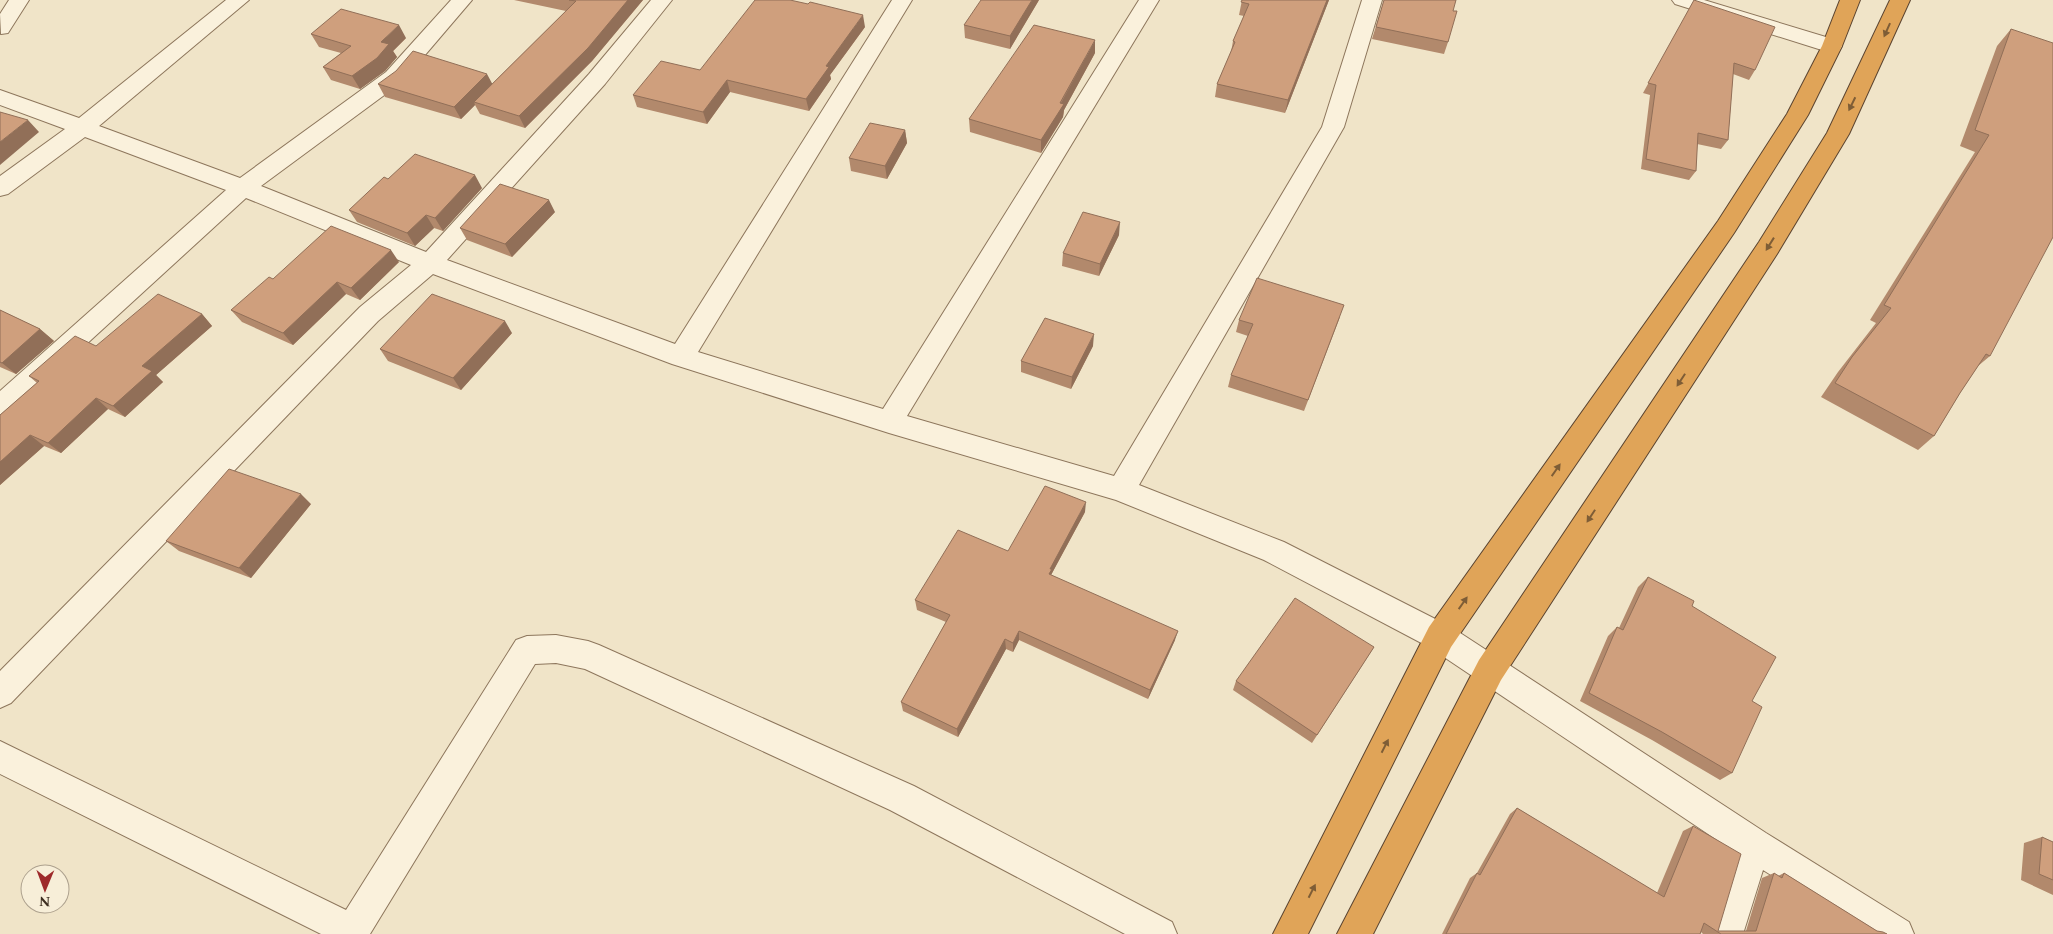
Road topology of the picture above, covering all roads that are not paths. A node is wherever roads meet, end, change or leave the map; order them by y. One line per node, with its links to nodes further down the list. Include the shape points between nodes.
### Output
1 (19, 0): 11 (street)
2 (239, 0): 14 (street)
3 (462, 0): 16 (street, via 394,77)
4 (662, 0): 17 (street, via 597,79)
5 (902, 0): 18 (street)
6 (1147, 0): 20 (street)
7 (1372, 0): 21 (street, via 1333,127)
8 (1682, 0): 12 (street)
9 (1850, 0): 12 (highway)
10 (1900, 0): 23 (highway, one-way to 23, via 1838,134 1818,167)
11 (0, 33)
12 (1832, 46): 22 (highway, one-way to 12, via 1726,227 1797,115)
13 (0, 97): 14 (street)
14 (83, 127): 15 (street); 16 (street)
15 (0, 188)
16 (242, 188): 17 (street); 19 (street)
17 (430, 263): 18 (street); 24 (street, via 369,314)
18 (681, 357): 20 (street)
19 (0, 407)
20 (889, 422): 21 (street)
21 (1121, 490): 22 (street, via 1274,550)
22 (1440, 637): 23 (street); 29 (highway, one-way to 22)
23 (1490, 670): 26 (street); 30 (highway)
24 (0, 694)
25 (0, 757): 27 (street)
26 (1754, 845): 31 (street); 32 (street)
27 (351, 933): 28 (street, via 527,650 556,649 588,655 902,798)
28 (1160, 934)
29 (1290, 934)
30 (1354, 934)
31 (1726, 934)
32 (1897, 934)

